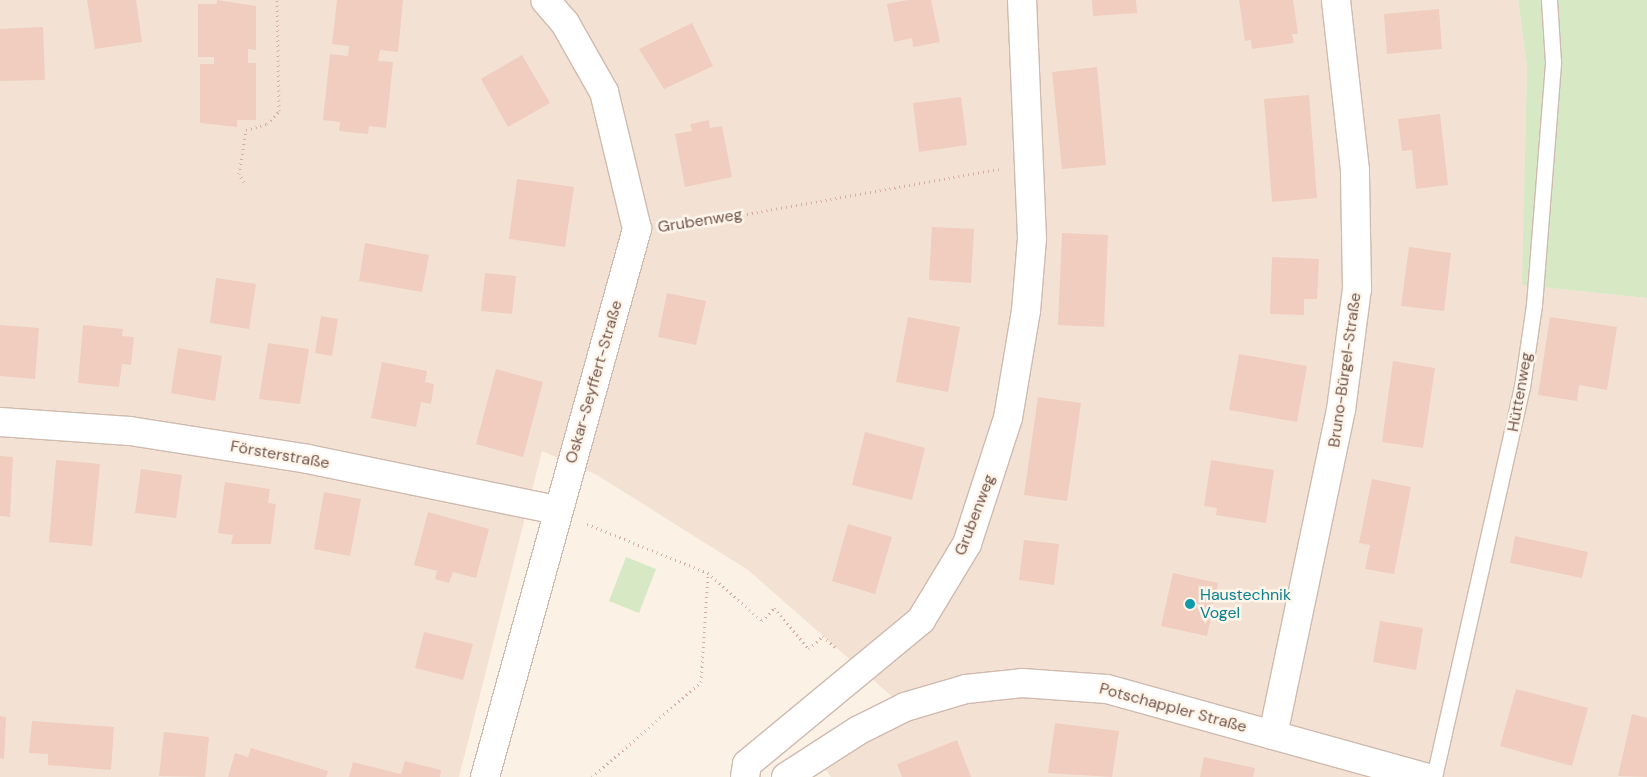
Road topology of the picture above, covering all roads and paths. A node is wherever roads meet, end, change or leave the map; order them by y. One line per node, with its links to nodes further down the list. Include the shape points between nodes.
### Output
1 (277, 0): 7 (path, via 278,111 267,124 246,130 239,174)
2 (545, 0): 8 (street, Oskar-Seyffert-Straße, via 565,23 604,92)
3 (1022, 0): 6 (street, Grubenweg)
4 (1336, 0): 13 (street, Bruno-Bürgel-Straße, via 1355,170 1357,297 1337,430)
5 (1549, 0): 19 (lane, Hüttenweg, via 1553,62 1534,305 1524,378)
6 (1029, 164): 8 (path, Grubenweg, via 656,230); 12 (street, Grubenweg, via 1032,238 1026,311 1008,418 989,482 967,544 947,582 921,620)
7 (244, 182)
8 (637, 229): 10 (street, Oskar-Seyffert-Straße)
9 (0, 422): 10 (street, Försterstraße, via 130,431 308,459)
10 (557, 510): 11 (path); 14 (street, Oskar-Seyffert-Straße)
11 (708, 574): 12 (path, via 762,620 774,608 809,649 822,636); 15 (path, via 701,682)
12 (863, 671): 16 (street, Grubenweg, via 747,764)
13 (1273, 735): 17 (street, Potschappler Straße, via 1107,689 1022,682 966,690 904,707 859,730); 18 (street, Potschappler Straße)
14 (485, 777)
15 (592, 777)
16 (745, 777)
17 (786, 777)
18 (1425, 777)
19 (1434, 777)

